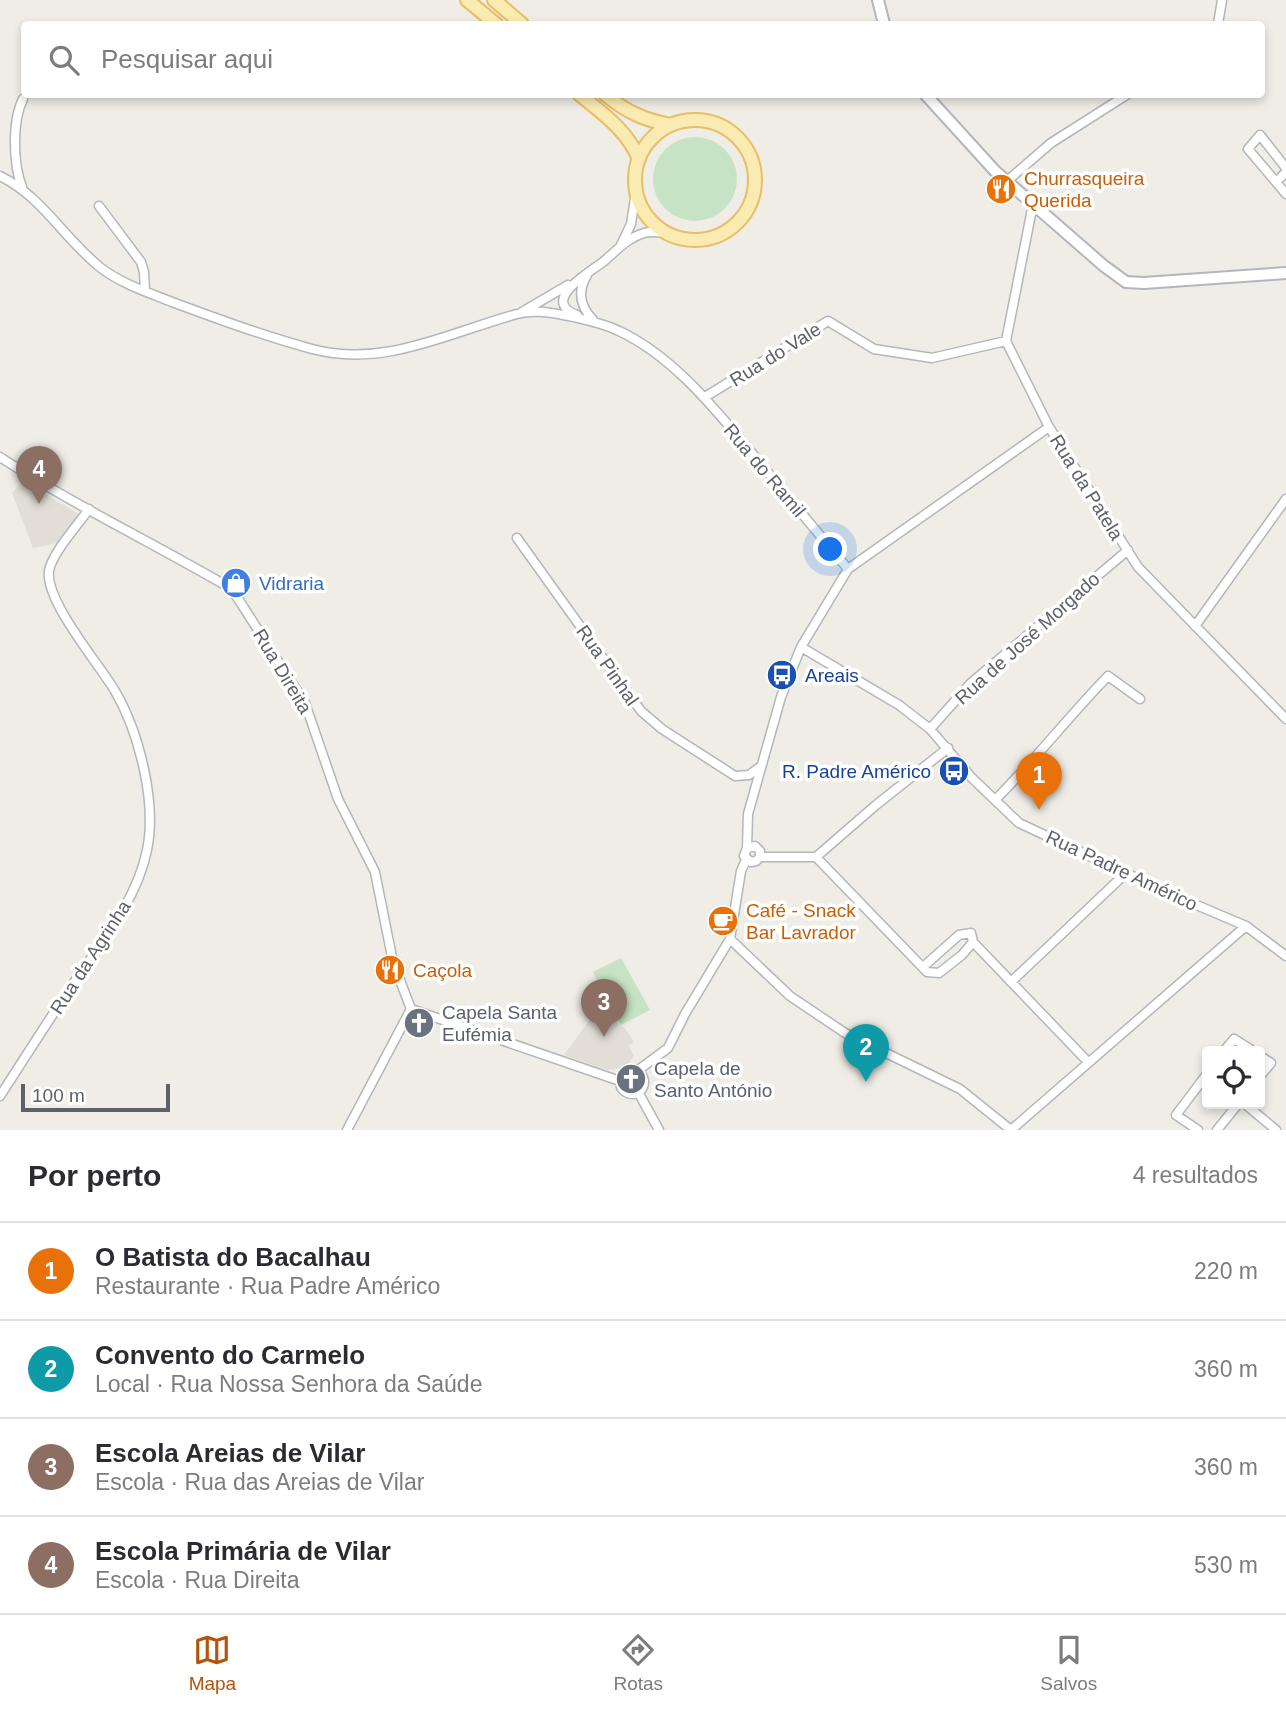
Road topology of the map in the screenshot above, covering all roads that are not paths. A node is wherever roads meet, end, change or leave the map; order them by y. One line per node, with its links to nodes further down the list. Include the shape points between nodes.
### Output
1 (467, 0): 5 (main road)
2 (494, 0): 6 (main road)
3 (878, 0): 7 (street)
4 (1222, 0): 8 (street)
5 (492, 21)
6 (519, 21)
7 (883, 21)
8 (1218, 21)
9 (584, 98): 15 (main road, via 620,128)
10 (609, 98): 14 (main road, via 645,120)
11 (928, 98): 18 (street)
12 (1122, 98): 18 (street, via 1051,143)
13 (23, 99): 20 (street, via 18,110 16,163)
14 (671, 124): 15 (main road, via 646,145); 25 (main road, via 702,120 732,132 752,159 756,177 754,195 735,226 702,240)
15 (639, 159): 21 (main road)
16 (1286, 170): 19 (street); 19 (street, via 1260,135 1248,149)
17 (0, 176): 20 (street)
18 (1007, 181): 23 (street)
19 (1276, 182): 22 (street)
20 (22, 187): 30 (street, via 99,267)
21 (636, 192): 25 (main road, via 651,221); 26 (street, via 631,224)
22 (1286, 194)
23 (1033, 204): 28 (street, via 1126,282); 33 (street)
24 (99, 205): 30 (street, via 141,262)
25 (666, 233): 26 (street, via 641,234)
26 (621, 245): 27 (street)
27 (589, 272): 29 (street); 32 (street, via 580,295 583,309)
28 (1286, 273)
29 (578, 279): 31 (street); 32 (street, via 565,292 565,306)
30 (145, 291): 31 (street, via 221,321 310,348 360,356 404,349)
31 (519, 313): 32 (street)
32 (593, 320): 34 (street, Rua do Ramil, via 648,348)
33 (1006, 341): 34 (street, Rua do Vale, via 932,358 874,349 828,321); 35 (street, Rua da Patela)
34 (705, 397): 41 (street, Rua do Ramil)
35 (1049, 427): 40 (street, Rua da Patela); 41 (street)
36 (0, 457): 38 (street, Rua Direita)
37 (1286, 499): 42 (street)
38 (89, 509): 61 (street, Rua Direita, via 231,589 278,660 305,703 338,799 375,872 393,962); 69 (street, Rua da Agrinha, via 53,560 49,585 131,723 142,758 150,825 148,849 119,917)
39 (517, 538): 48 (street, Rua Pinhal, via 641,712 735,776 749,775)
40 (1128, 550): 42 (street, Rua da Patela, via 1138,567); 46 (street, Rua de José Morgado, via 971,683)
41 (848, 569): 43 (street)
42 (1195, 626): 45 (street, Rua da Patela)
43 (801, 647): 46 (street, Rua Padre Américo, via 899,705); 48 (street)
44 (1140, 699): 49 (street, via 1108,676)
45 (1286, 719)
46 (930, 729): 47 (street, Rua Padre Américo)
47 (948, 748): 49 (street, Rua Padre Américo); 52 (street)
48 (760, 767): 50 (street, via 748,814)
49 (995, 800): 54 (street, Rua Padre Américo, via 1019,823)
50 (747, 848): 51 (street, via 755,846); 53 (street)
51 (760, 857): 52 (street); 53 (street)
52 (816, 857): 59 (street)
53 (747, 860): 56 (street, via 741,871)
54 (1125, 873): 55 (street, Rua Padre Américo); 60 (street)
55 (1246, 926): 58 (street, Rua Padre Américo); 64 (street)
56 (730, 939): 65 (street, via 668,1048); 74 (street, via 790,996 845,1033 960,1089)
57 (973, 942): 59 (street, via 939,973); 59 (street, via 971,933 959,935); 60 (street)
58 (1286, 956)
59 (923, 967)
60 (1011, 982): 64 (street)
61 (411, 1009): 66 (street); 72 (street)
62 (1228, 1046): 63 (street, via 1234,1039)
63 (1245, 1046)
64 (1087, 1062): 74 (street)
65 (637, 1072): 66 (street, via 626,1072); 68 (street, via 643,1079)
66 (620, 1081): 68 (street, via 627,1093)
67 (1202, 1081): 75 (street, via 1177,1115)
68 (638, 1091): 73 (street)
69 (0, 1096)
70 (1234, 1109): 76 (street)
71 (1251, 1109): 77 (street)
72 (346, 1130)
73 (659, 1130)
74 (1011, 1130)
75 (1198, 1130)
76 (1217, 1130)
77 (1276, 1130)

